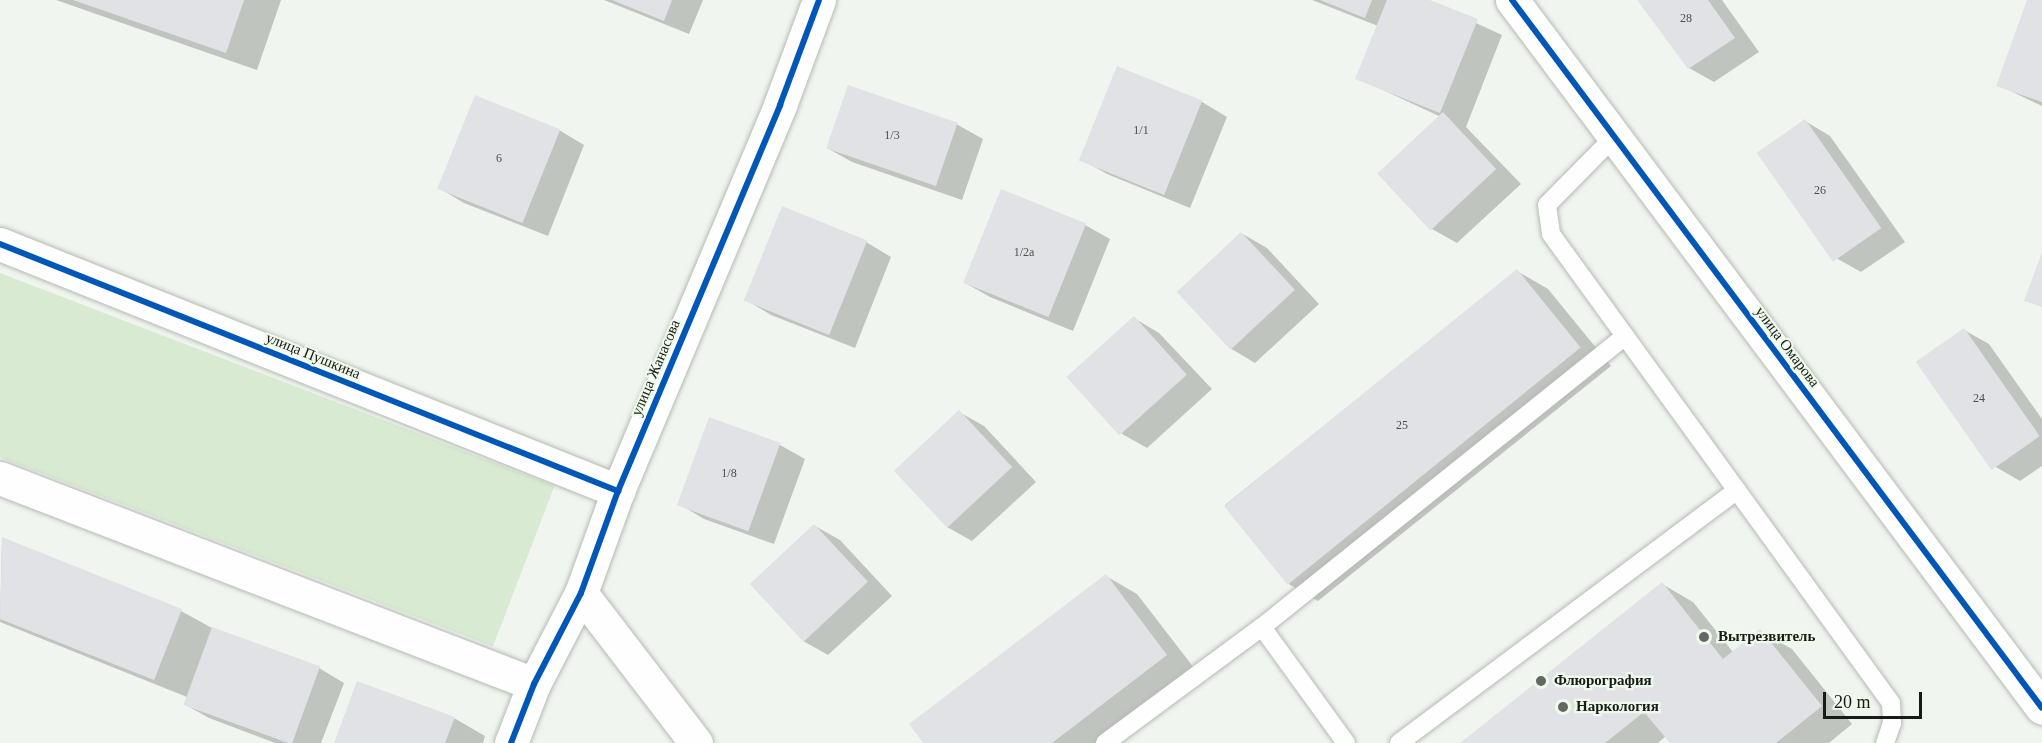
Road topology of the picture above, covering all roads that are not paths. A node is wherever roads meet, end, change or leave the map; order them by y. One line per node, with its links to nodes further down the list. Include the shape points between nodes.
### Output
1 (819, 0): 8 (street, улица Жанасова, via 780,105)
2 (1512, 0): 3 (street, улица Омарова)
3 (1614, 137): 5 (lane, via 1548,205 1551,234); 12 (street, улица Омарова)
4 (0, 244): 8 (street, улица Пушкина)
5 (1625, 336): 7 (lane); 10 (lane)
6 (0, 478): 11 (street)
7 (1737, 490): 17 (lane); 18 (lane, via 1891,703 1892,723)
8 (618, 491): 9 (street, улица Жанасова)
9 (581, 593): 11 (street, улица Жанасова); 14 (street)
10 (1262, 627): 15 (lane); 16 (lane)
11 (534, 684): 13 (street, улица Жанасова)
12 (2042, 708)
13 (511, 743)
14 (696, 743)
15 (1105, 743)
16 (1346, 743)
17 (1399, 743)
18 (1886, 743)

